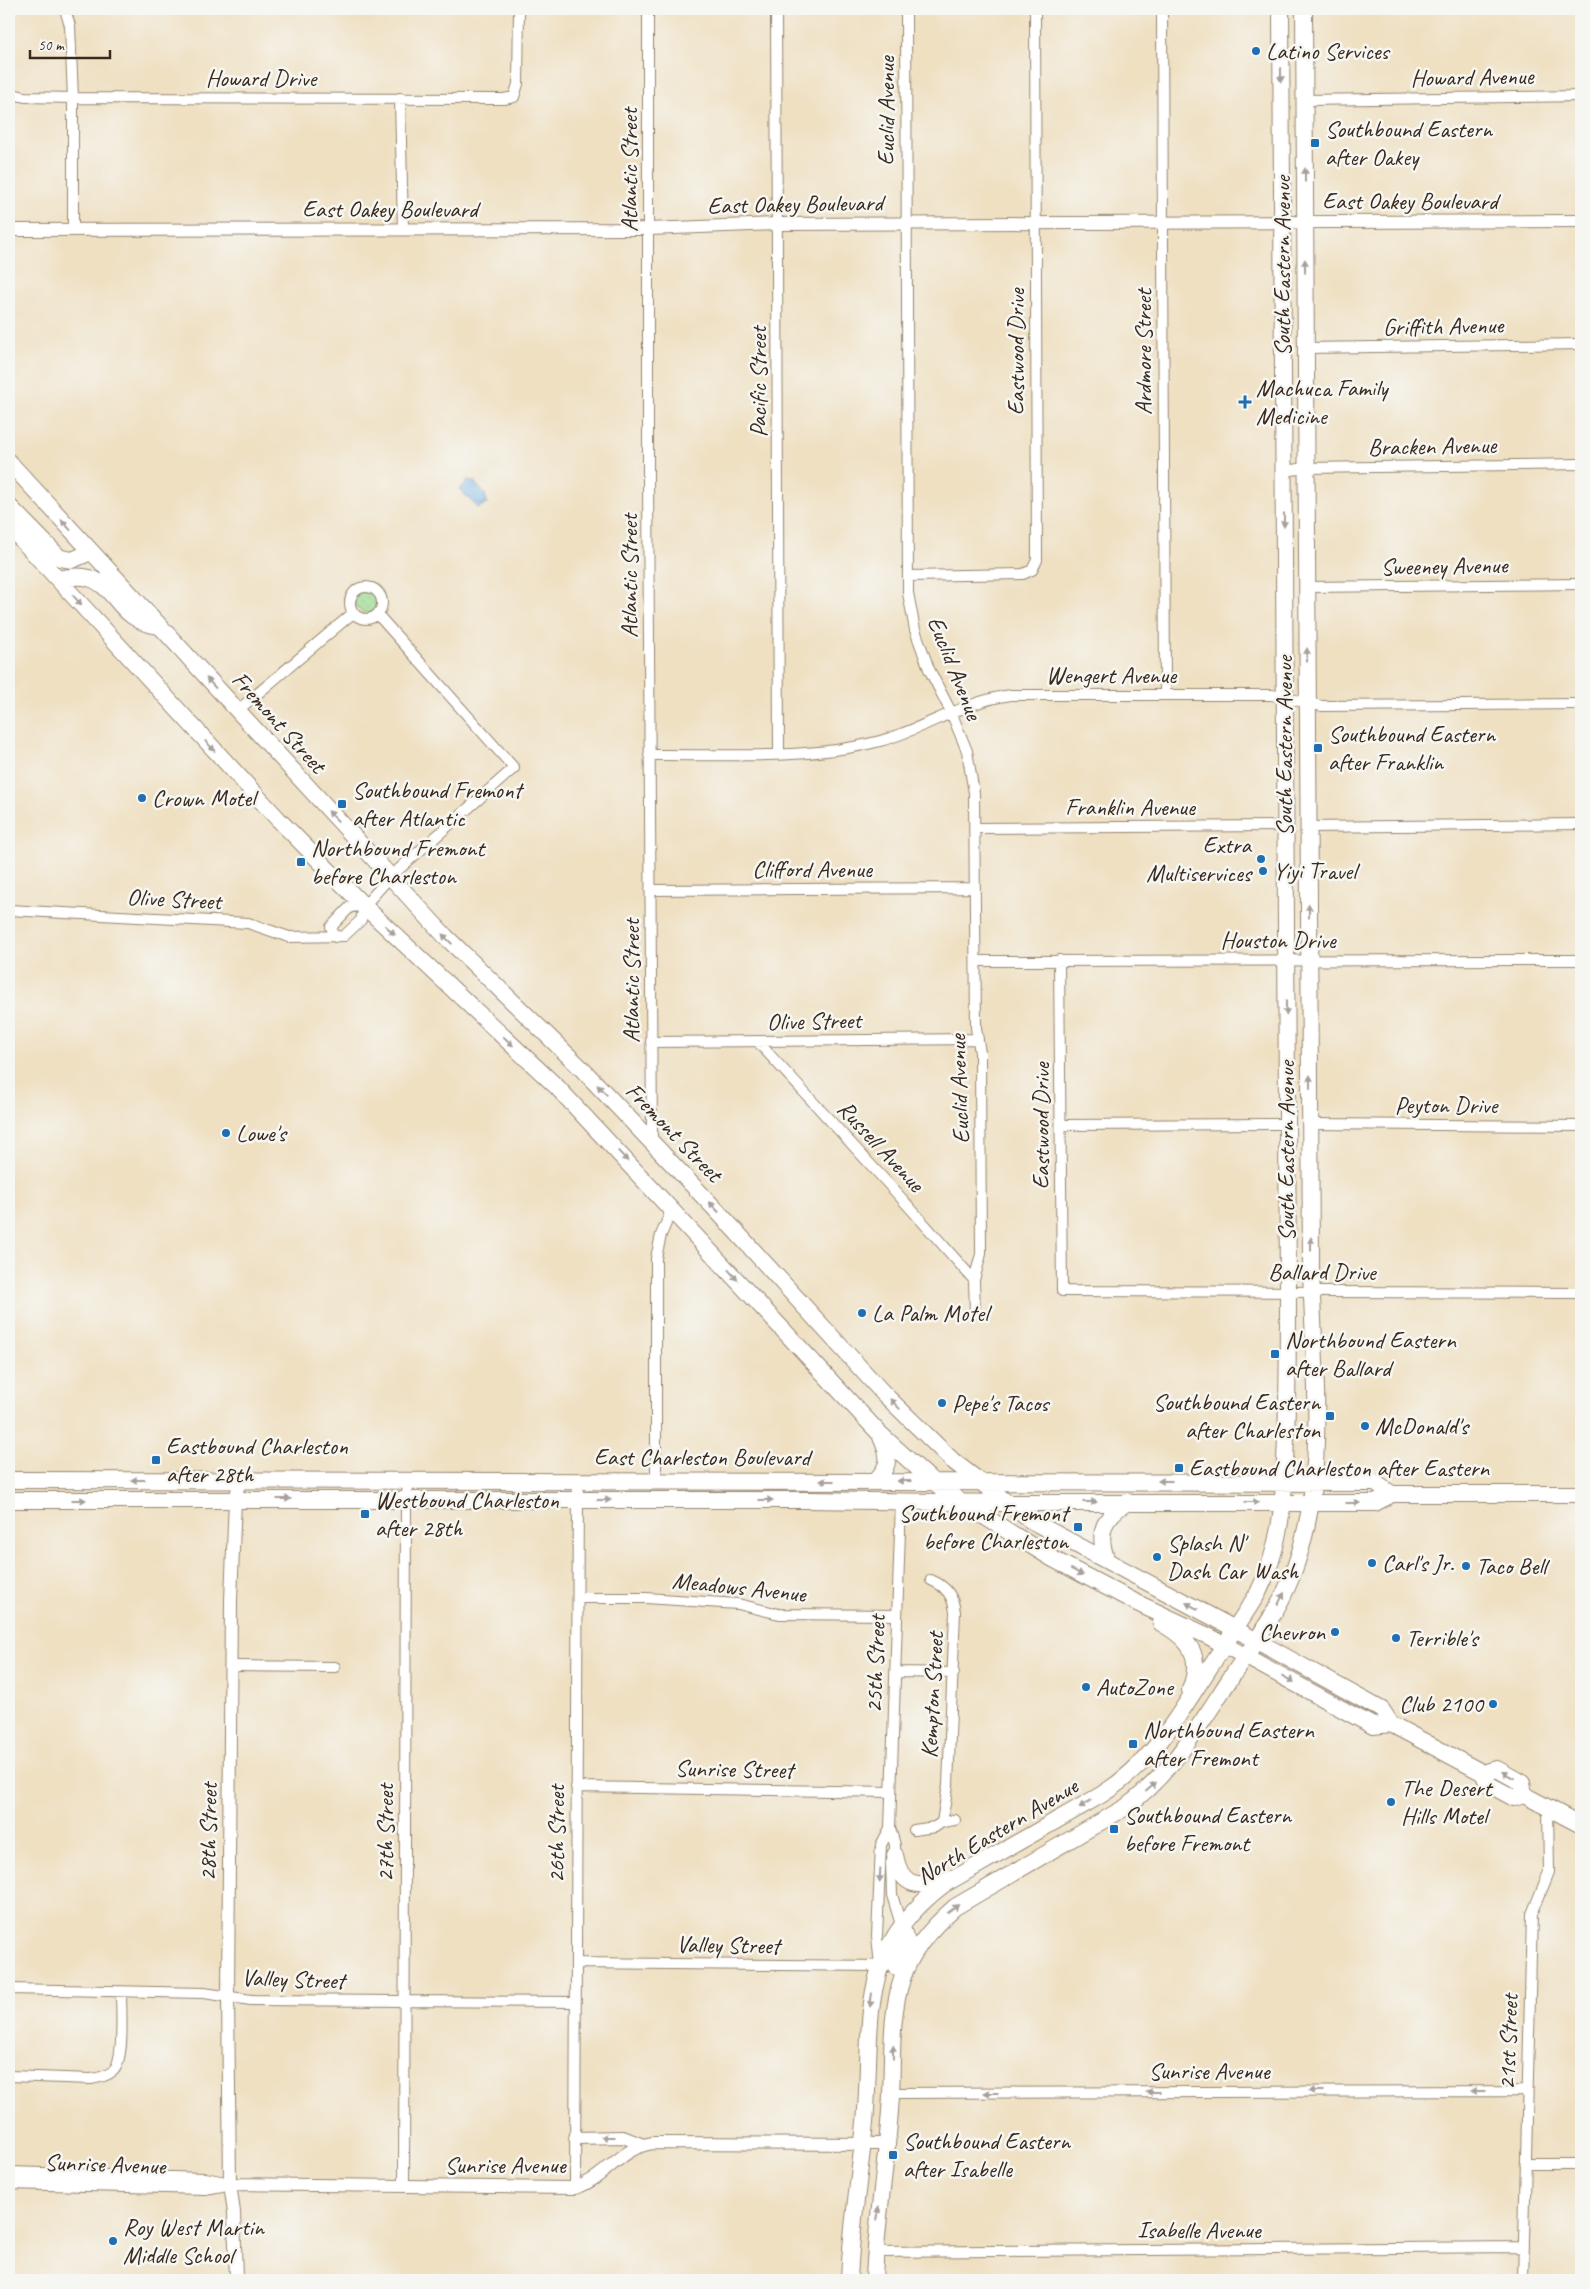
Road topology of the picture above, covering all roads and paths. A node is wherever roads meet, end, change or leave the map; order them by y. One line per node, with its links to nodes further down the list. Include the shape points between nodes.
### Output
1 (65, 9): 12 (street, via 70,26)
2 (519, 9): 13 (street, Howard Drive, via 518,84 514,97)
3 (648, 9): 22 (street, Atlantic Street)
4 (776, 9): 17 (street, Pacific Street)
5 (906, 9): 18 (street, Euclid Avenue)
6 (1034, 9): 19 (street, Eastwood Drive)
7 (1162, 9): 20 (street, Ardmore Street)
8 (1281, 9): 21 (main road, South Eastern Avenue, one-way to 21)
9 (1304, 9): 14 (main road, South Eastern Avenue)
10 (9, 93): 12 (street, Howard Drive, via 25,98)
11 (1581, 96): 14 (street, Howard Avenue)
12 (73, 98): 13 (street, Howard Drive); 24 (street)
13 (400, 98): 25 (street)
14 (1304, 100): 16 (main road, South Eastern Avenue, one-way to 14)
15 (1581, 221): 16 (street, East Oakey Boulevard)
16 (1305, 223): 21 (street, East Oakey Boulevard); 27 (main road, South Eastern Avenue, one-way to 16)
17 (777, 224): 18 (street, East Oakey Boulevard); 22 (street, East Oakey Boulevard); 48 (street, Pacific Street)
18 (907, 224): 19 (street, East Oakey Boulevard); 35 (street, Euclid Avenue)
19 (1036, 224): 20 (street, East Oakey Boulevard); 35 (street, Eastwood Drive, via 1036,560 1032,570 1023,574)
20 (1163, 224): 21 (street, East Oakey Boulevard); 42 (street, Ardmore Street)
21 (1282, 224): 31 (main road, South Eastern Avenue)
22 (649, 229): 25 (street, East Oakey Boulevard); 49 (street, Atlantic Street)
23 (9, 230): 24 (street, East Oakey Boulevard)
24 (73, 230): 25 (street, East Oakey Boulevard)
25 (403, 230)
26 (1581, 344): 27 (street, Griffith Avenue)
27 (1306, 348): 30 (main road, South Eastern Avenue)
28 (9, 462): 34 (main road, Fremont Street, one-way to 28)
29 (1581, 464): 30 (street, Bracken Avenue)
30 (1306, 468): 31 (street, Bracken Avenue); 38 (main road, South Eastern Avenue)
31 (1284, 471): 43 (main road, South Eastern Avenue, one-way to 43)
32 (9, 506): 34 (main road, via 60,558 72,560)
33 (9, 526): 36 (main road, Fremont Street)
34 (91, 552): 41 (main road, Fremont Street)
35 (908, 576): 47 (street, Euclid Avenue, via 915,630)
36 (58, 579): 41 (main road, via 94,580 134,619); 57 (main road, Fremont Street, one-way to 57, via 278,819)
37 (1581, 584): 38 (street, Sweeney Avenue)
38 (1307, 587): 44 (main road, South Eastern Avenue, one-way to 38)
39 (353, 613): 40 (street, via 362,620); 40 (street, via 349,602 354,592 364,587 375,589 382,598); 46 (street)
40 (378, 615): 54 (street, via 514,768)
41 (159, 626): 46 (main road, Fremont Street, one-way to 41)
42 (1165, 695): 43 (street, Wengert Avenue, via 1272,695); 47 (street, Wengert Avenue, via 1011,695 987,698)
43 (1285, 698): 44 (street, Wengert Avenue); 51 (main road, South Eastern Avenue)
44 (1308, 703): 45 (street, Wengert Avenue, via 1322,706); 52 (main road, South Eastern Avenue)
45 (1581, 704)
46 (236, 711): 54 (main road, Fremont Street, one-way to 46)
47 (951, 712): 48 (street, Wengert Avenue, via 880,741 839,749); 53 (street, Euclid Avenue, via 967,751 974,793)
48 (779, 754): 49 (street, Wengert Avenue)
49 (649, 755): 56 (street, Atlantic Street)
50 (1581, 824): 52 (street)
51 (1285, 826): 53 (street, Franklin Avenue); 62 (main road, South Eastern Avenue)
52 (1308, 827): 60 (main road, South Eastern Avenue, one-way to 52)
53 (975, 828): 55 (street, Euclid Avenue)
54 (390, 877): 57 (street); 72 (main road, Fremont Street, one-way to 54)
55 (975, 888): 56 (street, Clifford Avenue); 64 (street, Euclid Avenue)
56 (650, 890): 67 (street, Atlantic Street)
57 (364, 906): 59 (street, via 361,920 344,936); 59 (street, via 350,907 332,927); 73 (main road, Fremont Street, one-way to 73, via 558,1087)
58 (9, 910): 59 (street, Olive Street, via 248,922 288,937)
59 (335, 937)
60 (1309, 959): 62 (street, Houston Drive); 63 (street, Houston Drive); 69 (main road, South Eastern Avenue, one-way to 60)
61 (1060, 960): 62 (street, Houston Drive); 64 (street, Houston Drive); 70 (street, Eastwood Drive)
62 (1286, 960): 68 (main road, South Eastern Avenue, one-way to 68)
63 (1581, 960)
64 (976, 961): 65 (street, Euclid Avenue)
65 (978, 1039): 66 (street, Olive Street); 74 (street, Euclid Avenue, via 982,1254)
66 (757, 1041): 67 (street, Olive Street); 74 (street, Russell Avenue)
67 (651, 1042): 72 (street, Atlantic Street)
68 (1287, 1124): 70 (street); 76 (main road, South Eastern Avenue)
69 (1310, 1124): 71 (street, Peyton Drive); 77 (main road, South Eastern Avenue, one-way to 69)
70 (1061, 1125): 75 (street, Eastwood Drive)
71 (1581, 1126)
72 (652, 1142): 89 (main road, Fremont Street, one-way to 72, via 889,1398)
73 (672, 1209): 80 (main road, Fremont Street, one-way to 80); 86 (street, via 656,1258)
74 (974, 1280): 79 (street, Euclid Avenue)
75 (1062, 1291): 76 (street, Ballard Drive)
76 (1288, 1292): 77 (street, Ballard Drive); 90 (main road, South Eastern Avenue, via 1288,1414)
77 (1312, 1293): 78 (street, Ballard Drive); 91 (main road, South Eastern Avenue)
78 (1581, 1293)
79 (975, 1313)
80 (879, 1432): 87 (main road, via 888,1462 886,1470); 88 (main road, Fremont Street)
81 (9, 1480): 82 (main road, East Charleston Boulevard)
82 (35, 1480): 83 (main road, East Charleston Boulevard, one-way to 82); 94 (main road)
83 (240, 1481): 84 (main road, East Charleston Boulevard); 95 (street, 28th Street)
84 (409, 1481): 85 (main road, East Charleston Boulevard); 96 (street, 27th Street)
85 (578, 1481): 86 (main road, East Charleston Boulevard); 98 (street, 26th Street)
86 (656, 1481): 87 (main road, East Charleston Boulevard, one-way to 86)
87 (876, 1481): 88 (main road, East Charleston Boulevard, one-way to 87)
88 (932, 1481): 89 (main road, East Charleston Boulevard); 100 (main road, Fremont Street)
89 (976, 1481): 90 (main road, East Charleston Boulevard, one-way to 89); 103 (main road, Fremont Street)
90 (1284, 1482): 91 (main road, East Charleston Boulevard); 102 (main road, South Eastern Avenue)
91 (1314, 1482): 92 (main road, East Charleston Boulevard, via 1375,1483); 104 (main road, South Eastern Avenue)
92 (1392, 1494): 93 (main road, East Charleston Boulevard); 104 (main road, East Charleston Boulevard, one-way to 92, via 1375,1503)
93 (1581, 1494)
94 (9, 1496)
95 (235, 1499): 96 (main road, East Charleston Boulevard, one-way to 96); 97 (main road, East Charleston Boulevard, one-way to 95); 112 (street, 28th Street)
96 (406, 1499): 98 (main road, East Charleston Boulevard); 135 (street, 27th Street)
97 (9, 1500)
98 (578, 1500): 99 (main road, East Charleston Boulevard, one-way to 99); 107 (street, 26th Street)
99 (901, 1501): 100 (main road, East Charleston Boulevard); 109 (street, 25th Street)
100 (961, 1502): 103 (main road, East Charleston Boulevard); 108 (main road, Fremont Street, one-way to 108, via 1053,1559)
101 (1128, 1502): 102 (main road, East Charleston Boulevard, one-way to 102); 103 (main road, East Charleston Boulevard, one-way to 101); 105 (main road, via 1106,1520 1102,1539)
102 (1283, 1502): 104 (main road, East Charleston Boulevard); 110 (main road, South Eastern Avenue, via 1269,1571)
103 (1006, 1503): 105 (main road, Fremont Street, via 1030,1520)
104 (1312, 1503): 111 (main road, South Eastern Avenue, one-way to 104, via 1291,1579)
105 (1107, 1561): 110 (main road, Fremont Street, one-way to 105)
106 (932, 1580): 115 (street, Kempton Street, via 947,1590 953,1600)
107 (578, 1598): 109 (street, Meadows Avenue, via 646,1598 738,1604 779,1614); 118 (street, 26th Street)
108 (1137, 1603): 110 (main road, Fremont Street); 116 (main road, via 1148,1616 1182,1636 1193,1652 1194,1676)
109 (897, 1615): 114 (street, 25th Street)
110 (1230, 1637): 111 (main road, Fremont Street); 116 (main road, North Eastern Avenue)
111 (1250, 1648): 120 (main road, Fremont Street, via 1382,1710 1390,1724 1483,1773 1488,1784 1496,1789 1514,1798 1524,1795); 127 (main road, North Eastern Avenue, one-way to 111, via 1126,1807 1162,1777)
112 (231, 1666): 113 (street); 134 (street, 28th Street)
113 (335, 1667)
114 (895, 1672): 115 (street); 119 (street, 25th Street)
115 (954, 1673): 122 (street, Kempton Street, via 948,1785)
116 (1183, 1708): 117 (main road, North Eastern Avenue, via 1150,1755)
117 (1126, 1778): 127 (main road, via 1124,1791 1114,1801); 128 (main road, North Eastern Avenue, one-way to 128, via 1085,1805)
118 (576, 1787): 119 (street, Sunrise Street); 130 (street, 26th Street)
119 (891, 1792): 124 (street, 25th Street)
120 (1548, 1807): 123 (main road, Fremont Street); 139 (street, 21st Street, via 1549,1872 1532,1914)
121 (955, 1820): 122 (street)
122 (942, 1822): 125 (street, via 935,1827)
123 (1581, 1825)
124 (890, 1828): 126 (street, 25th Street); 131 (street, 25th Street, one-way to 131, via 881,1844 877,1936)
125 (914, 1830)
126 (895, 1855): 128 (main road, via 901,1876 914,1884 929,1884); 129 (street, 25th Street, via 891,1863 892,1895)
127 (1036, 1859): 137 (main road, North Eastern Avenue, one-way to 127, via 902,1978 935,1925 955,1907)
128 (958, 1876): 129 (main road, North Eastern Avenue, via 930,1895)
129 (902, 1928): 131 (main road, North Eastern Avenue); 137 (main road, via 907,1942 887,1993)
130 (576, 1963): 131 (street, Valley Street); 136 (street, 26th Street)
131 (880, 1966): 143 (main road, North Eastern Avenue, one-way to 143, via 869,2016)
132 (9, 1990): 133 (street, Valley Street)
133 (121, 1993): 134 (street, Valley Street); 138 (street, via 120,2058 114,2070 91,2079)
134 (228, 1996): 135 (street, Valley Street, via 251,2000); 149 (street, 28th Street)
135 (405, 2002): 136 (street, Valley Street); 150 (street, 27th Street)
136 (575, 2002): 141 (street, 26th Street)
137 (893, 2024): 140 (main road, North Eastern Avenue, one-way to 137)
138 (9, 2076)
139 (1527, 2091): 140 (street, Sunrise Avenue, one-way to 140); 145 (street, 21st Street)
140 (892, 2093): 144 (main road, North Eastern Avenue)
141 (574, 2138): 142 (street, one-way to 141, via 622,2137); 151 (street, 26th Street)
142 (641, 2144): 143 (street, Sunrise Avenue); 151 (street, Sunrise Avenue, via 599,2175)
143 (863, 2144): 144 (street, Sunrise Avenue); 156 (main road, North Eastern Avenue)
144 (887, 2144): 153 (main road, North Eastern Avenue, one-way to 144)
145 (1526, 2164): 146 (street); 152 (street, 21st Street)
146 (1581, 2164)
147 (9, 2173): 149 (street, Sunrise Avenue, via 205,2179)
148 (9, 2183): 149 (street, Sunrise Avenue, via 205,2188)
149 (230, 2184): 150 (street, Sunrise Avenue); 154 (street, 28th Street, via 226,2213); 155 (street, 28th Street)
150 (404, 2186): 151 (street, Sunrise Avenue)
151 (574, 2188)
152 (1524, 2248): 153 (street, Isabelle Avenue); 158 (street, 21st Street)
153 (875, 2252): 157 (main road, North Eastern Avenue)
154 (228, 2280)
155 (236, 2280)
156 (849, 2280)
157 (874, 2280)
158 (1523, 2280)

